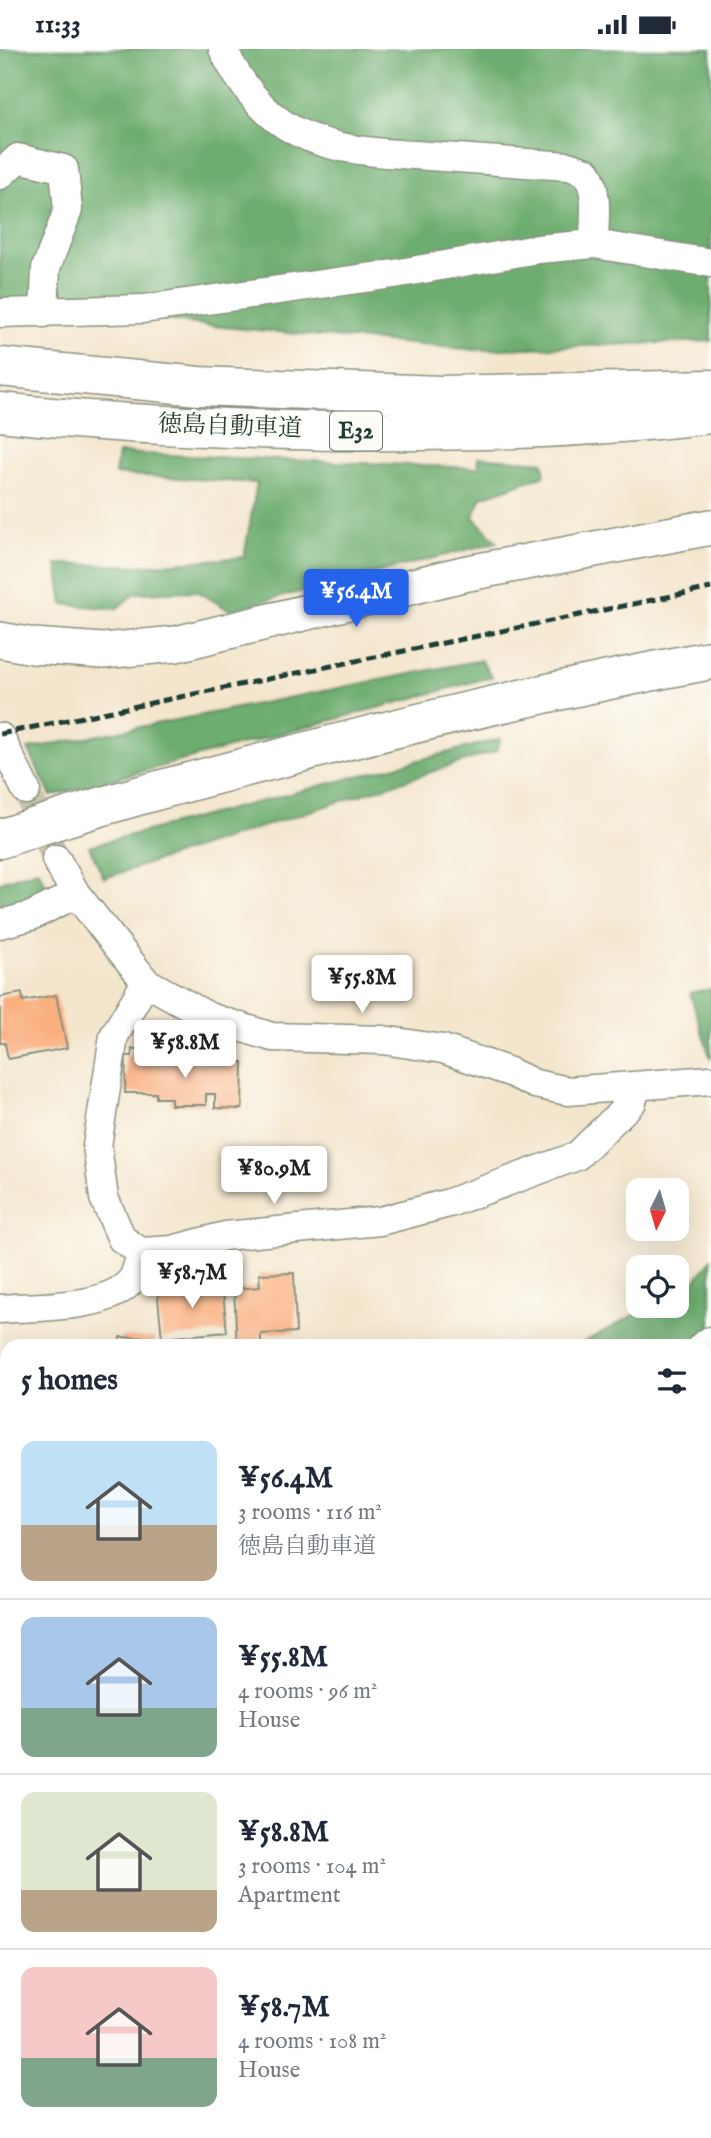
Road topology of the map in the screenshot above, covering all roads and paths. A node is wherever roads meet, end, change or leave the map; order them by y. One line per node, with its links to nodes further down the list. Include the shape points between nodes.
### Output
1 (223, 49): 3 (street, via 236,74 274,116 296,132 335,146 568,166 587,172 595,197)
2 (0, 175): 6 (street, via 18,158 64,169 68,210 46,268)
3 (594, 244): 4 (street); 6 (street, via 143,309)
4 (711, 263)
5 (0, 313): 6 (street)
6 (44, 313)
7 (0, 367): 8 (highway, 徳島自動車道 / E32, via 199,386 428,394)
8 (711, 389)
9 (0, 412): 10 (highway, 徳島自動車道 / E32, via 222,429 436,432 650,422)
10 (711, 414)
11 (711, 527): 12 (street, via 463,574 176,643 103,651)
12 (0, 640)
13 (711, 660): 16 (highway, via 416,722 82,811)
14 (0, 737): 15 (street)
15 (26, 790)
16 (0, 839)
17 (56, 859): 18 (street)
18 (76, 894): 19 (street, via 31,916); 20 (street)
19 (0, 924)
20 (146, 982): 22 (street, via 209,1017 272,1037 383,1040 443,1049 535,1084 568,1091); 23 (street, via 114,1036 97,1146 104,1198 122,1239)
21 (711, 1080): 22 (street)
22 (636, 1087): 23 (street, via 632,1102 577,1156 449,1203 380,1221 225,1236 172,1250)
23 (141, 1252): 24 (street, via 134,1277 117,1294 93,1302)
24 (0, 1309)

